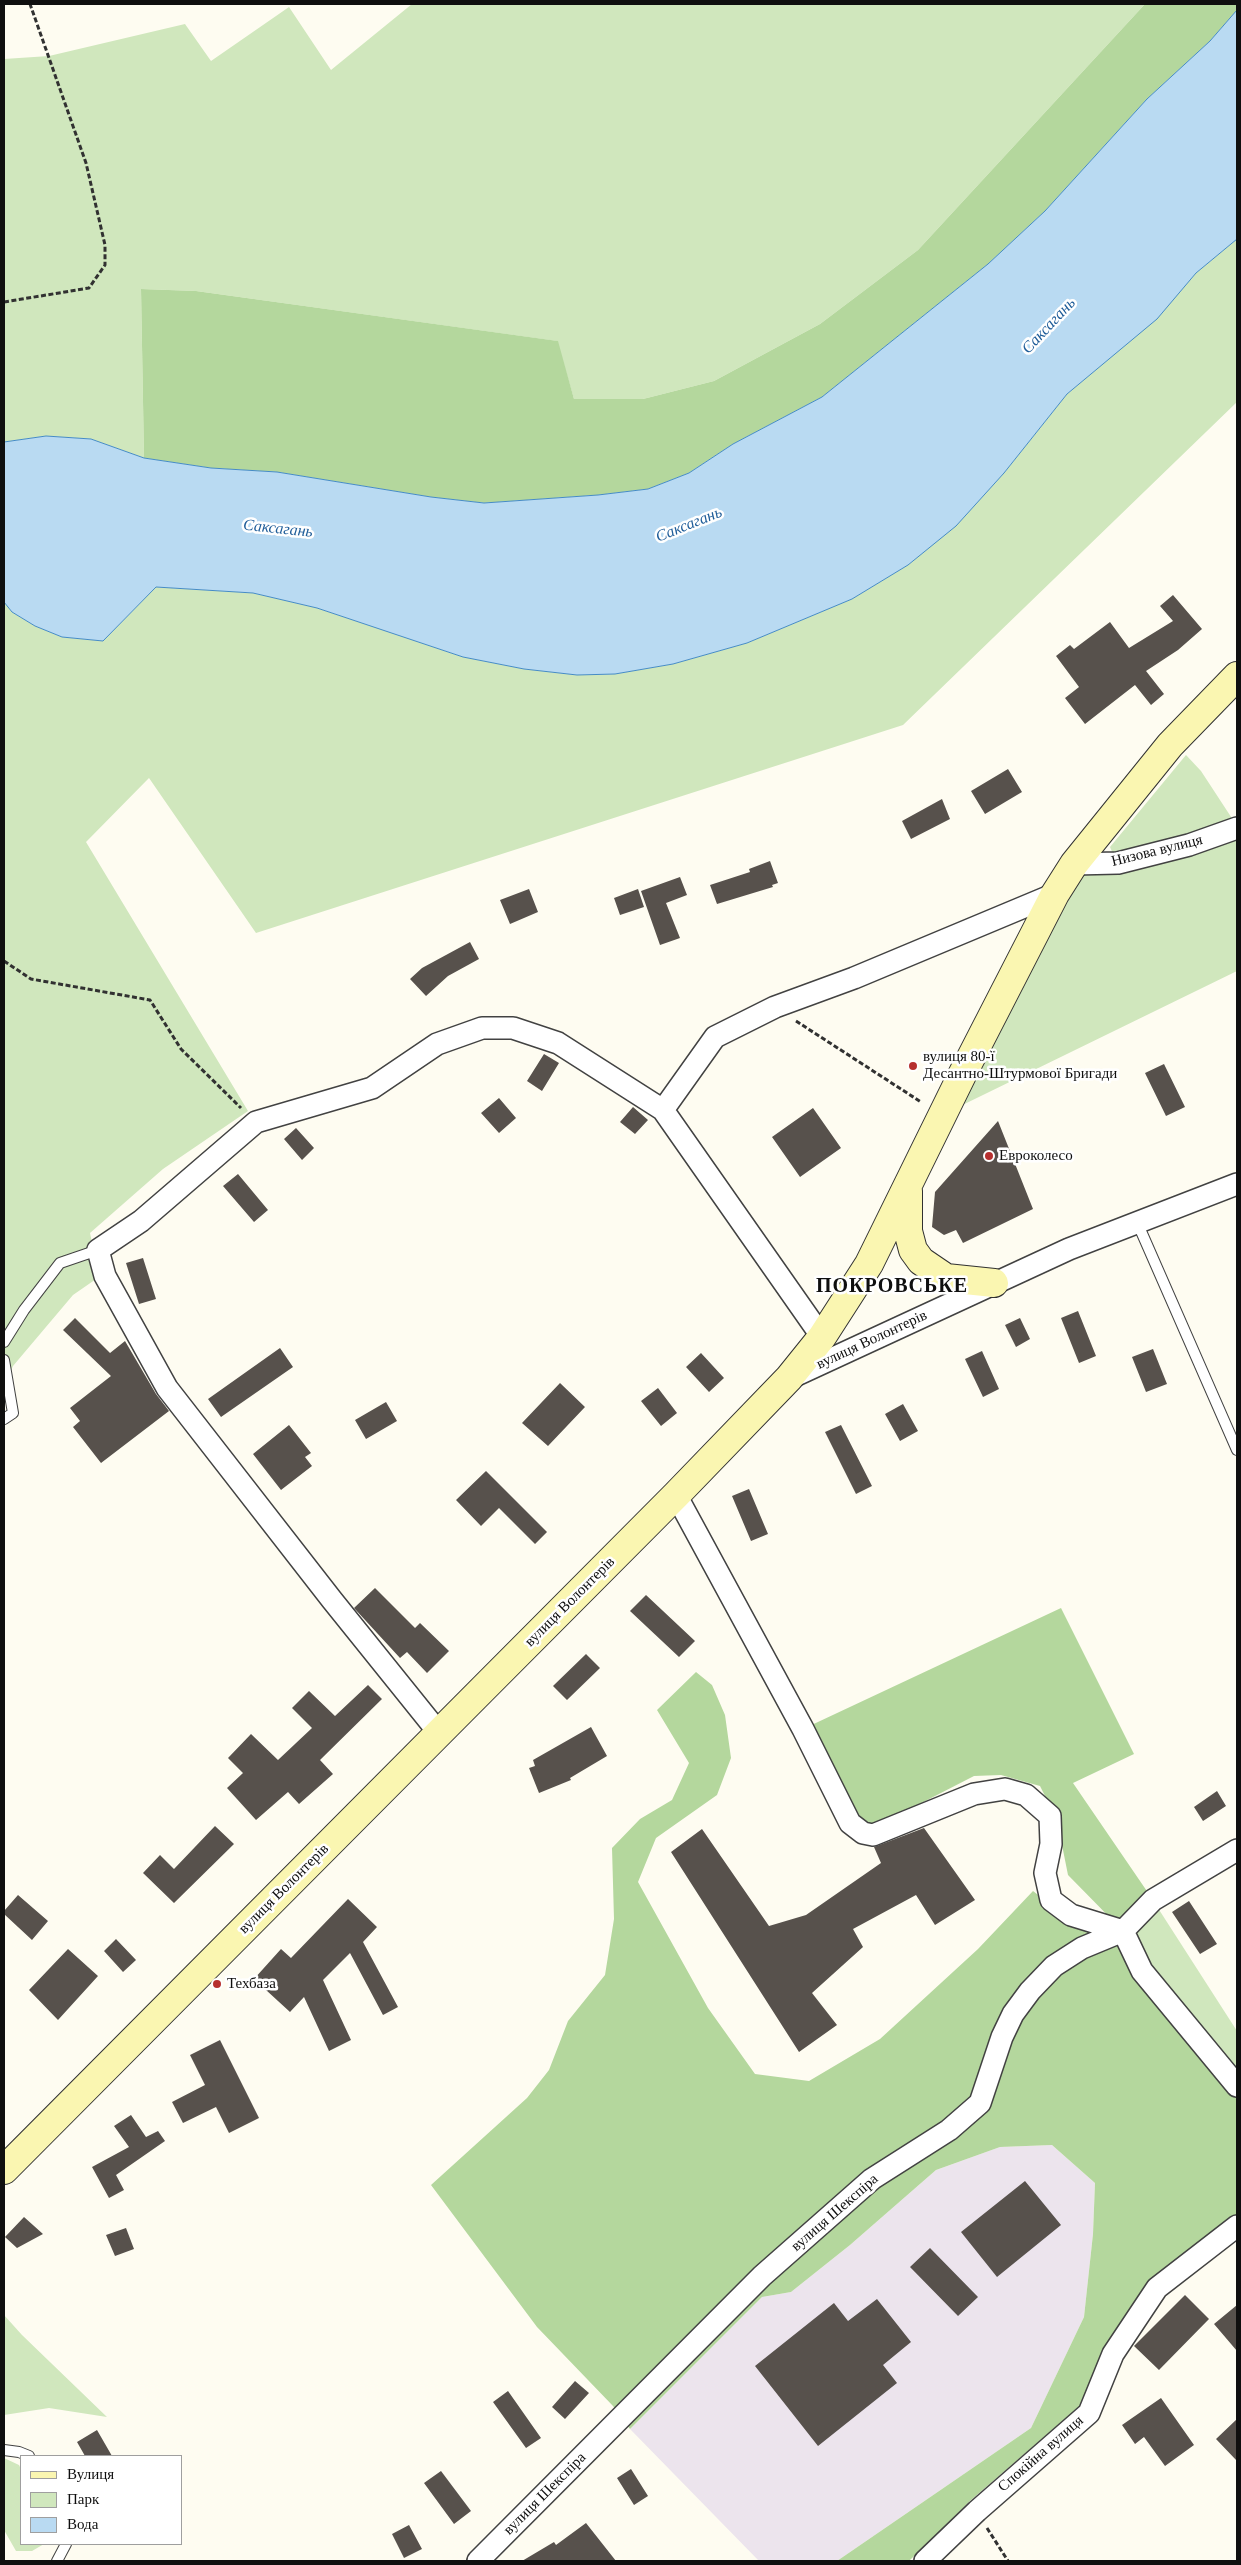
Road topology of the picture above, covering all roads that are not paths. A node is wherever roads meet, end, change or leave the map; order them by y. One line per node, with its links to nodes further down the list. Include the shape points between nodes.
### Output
1 (1237, 676): 3 (street, via 1170,745)
2 (1237, 828): 3 (street, Низова вулиця, via 1189,845 1118,863)
3 (1074, 864): 4 (street)
4 (1055, 894): 5 (street, via 854,978 775,1007 715,1037); 6 (street)
5 (663, 1110): 9 (street, via 558,1043 513,1028 482,1028 437,1044 372,1088 256,1122 141,1221); 11 (street)
6 (909, 1181): 10 (street, via 908,1232 913,1250 922,1261 946,1278); 11 (street, via 869,1264)
7 (1237, 1184): 8 (street, вулиця Волонтерів)
8 (1137, 1222): 10 (street, вулиця Волонтерів); 16 (lane)
9 (98, 1250): 12 (lane, via 60,1263); 18 (street, via 105,1276 167,1388)
10 (994, 1283): 14 (street, вулиця Волонтерів)
11 (822, 1337): 14 (street)
12 (4, 1342)
13 (4, 1360): 15 (lane, via 13,1413)
14 (790, 1378): 17 (street, вулиця Волонтерів)
15 (4, 1419)
16 (1237, 1450)
17 (676, 1495): 18 (street, вулиця Волонтерів); 20 (street, via 803,1729 850,1823 863,1833 873,1835 974,1794 1005,1789 1026,1794 1050,1816 1051,1844 1045,1873 1051,1900 1071,1915)
18 (439, 1733): 22 (street, вулиця Волонтерів)
19 (1237, 1850): 20 (street, вулиця Шекспіра, via 1153,1900)
20 (1122, 1932): 21 (street, via 1142,1971); 28 (street, вулиця Шекспіра, via 1082,1948 1054,1966 1013,2014 980,2103 949,2130 872,2179 762,2276)
21 (1237, 2086)
22 (4, 2170)
23 (1237, 2226): 29 (street, Спокійна вулиця, via 1157,2288 1113,2354 1089,2413)
24 (4, 2450): 25 (lane)
25 (27, 2455)
26 (65, 2545): 27 (lane)
27 (57, 2561)
28 (478, 2561)
29 (925, 2561)

